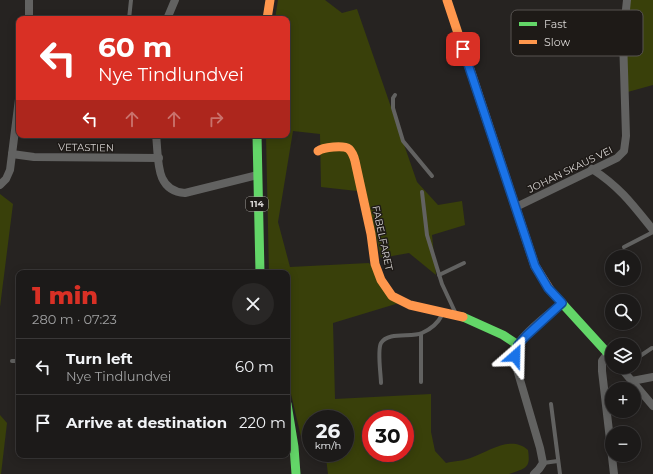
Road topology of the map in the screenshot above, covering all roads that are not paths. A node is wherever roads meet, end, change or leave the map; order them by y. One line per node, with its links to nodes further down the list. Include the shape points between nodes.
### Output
1 (29, 0): 8 (street)
2 (131, 0): 9 (lane)
3 (175, 0): 10 (street)
4 (270, 0): 11 (street)
5 (447, 0): 25 (street)
6 (626, 0): 7 (street, JOHAN SKAUS VEI)
7 (625, 10)
8 (29, 16)
9 (129, 16)
10 (168, 16)
11 (268, 16)
12 (624, 56): 20 (street, JOHAN SKAUS VEI, via 626,145 622,155)
13 (395, 95): 22 (lane, via 393,108 403,141)
14 (16, 123): 18 (street)
15 (156, 138): 19 (street)
16 (257, 138): 21 (street, 114)
17 (318, 151): 32 (street, FABELFARET, via 322,148 341,147 351,151 371,234 375,264 381,280 392,296 410,305)
18 (12, 154): 19 (street, VETASTIEN); 23 (street, via 9,175)
19 (159, 158): 21 (street, via 163,181 178,192 185,193)
20 (592, 169): 25 (street, JOHAN SKAUS VEI); 26 (street, via 620,190)
21 (258, 175): 29 (street, 114)
22 (432, 176)
23 (0, 185)
24 (422, 192): 30 (lane, via 427,235)
25 (516, 207): 31 (street, via 535,266 548,288)
26 (653, 231): 27 (lane)
27 (624, 247)
28 (464, 263): 30 (lane)
29 (260, 270)
30 (439, 275): 33 (lane)
31 (562, 303): 35 (street); 37 (street)
32 (443, 313): 33 (street, FABELFARET); 34 (lane, via 437,323)
33 (457, 316): 35 (street, FABELFARET, via 485,326)
34 (421, 334): 45 (lane); 46 (lane, via 389,338 381,344)
35 (518, 345): 51 (street, via 516,366)
36 (652, 348): 38 (lane)
37 (605, 350)
38 (641, 355)
39 (605, 359): 55 (street, via 602,361 602,371)
40 (12, 361): 41 (lane)
41 (16, 361)
42 (627, 374): 44 (street)
43 (653, 377): 44 (street)
44 (632, 381): 48 (street)
45 (421, 382)
46 (381, 384)
47 (551, 404): 50 (lane)
48 (653, 406)
49 (290, 422): 52 (street)
50 (558, 461): 51 (lane); 54 (lane)
51 (543, 463): 53 (street)
52 (296, 474)
53 (534, 474)
54 (560, 474)
55 (614, 474)

